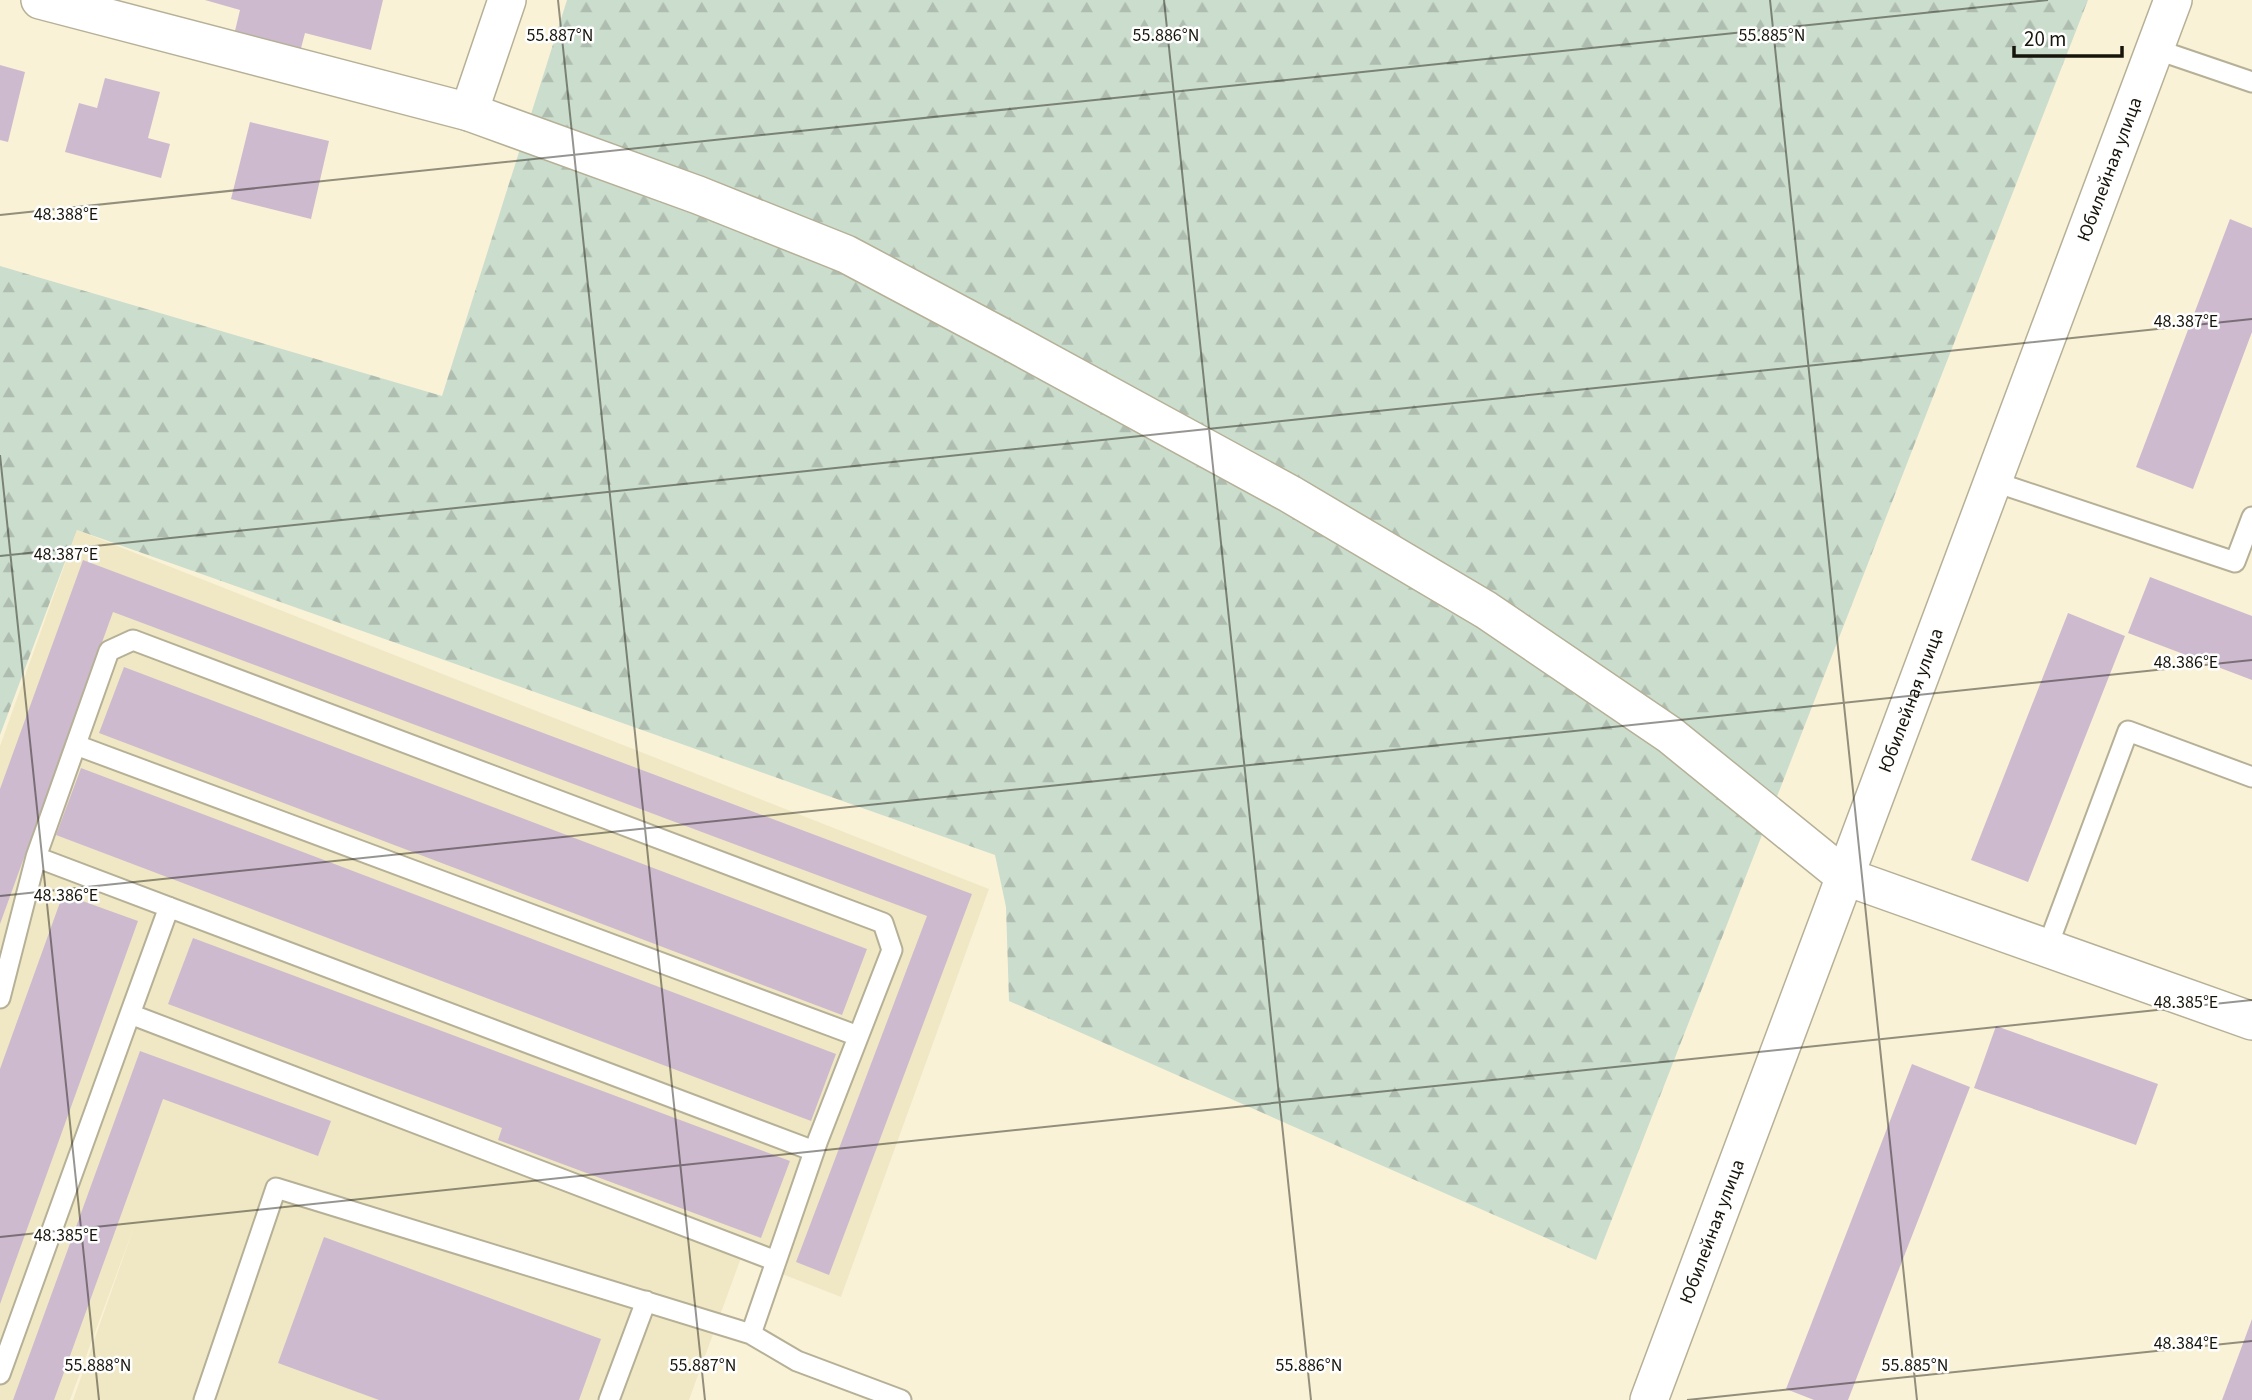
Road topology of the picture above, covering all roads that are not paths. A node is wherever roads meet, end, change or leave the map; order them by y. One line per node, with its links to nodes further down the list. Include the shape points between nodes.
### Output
1 (40, 0): 6 (street)
2 (508, 0): 6 (street)
3 (2173, 0): 4 (street, Юбилейная улица)
4 (2155, 49): 5 (lane); 7 (street, Юбилейная улица)
5 (2252, 82)
6 (469, 113): 12 (street, via 846,254 1290,494 1486,610 1670,735)
7 (1992, 481): 8 (lane, via 2235,562); 12 (street, Юбилейная улица)
8 (2252, 517)
9 (76, 745): 11 (lane); 18 (lane); 18 (lane, via 109,651 133,640 159,649 883,923 892,950)
10 (2252, 778): 14 (lane, via 2128,731)
11 (36, 857): 13 (lane); 15 (lane)
12 (1844, 876): 14 (street); 27 (street, Юбилейная улица)
13 (169, 907): 16 (lane); 19 (lane)
14 (2047, 948): 17 (street)
15 (0, 998)
16 (130, 1014): 20 (lane); 23 (lane)
17 (2252, 1021)
18 (858, 1036): 19 (lane)
19 (814, 1151): 20 (lane)
20 (776, 1261): 22 (lane)
21 (646, 1301): 22 (lane); 24 (lane, via 276,1188); 25 (lane)
22 (751, 1334): 26 (lane, via 797,1361)
23 (0, 1374)
24 (204, 1400)
25 (609, 1400)
26 (901, 1400)
27 (1649, 1400)

